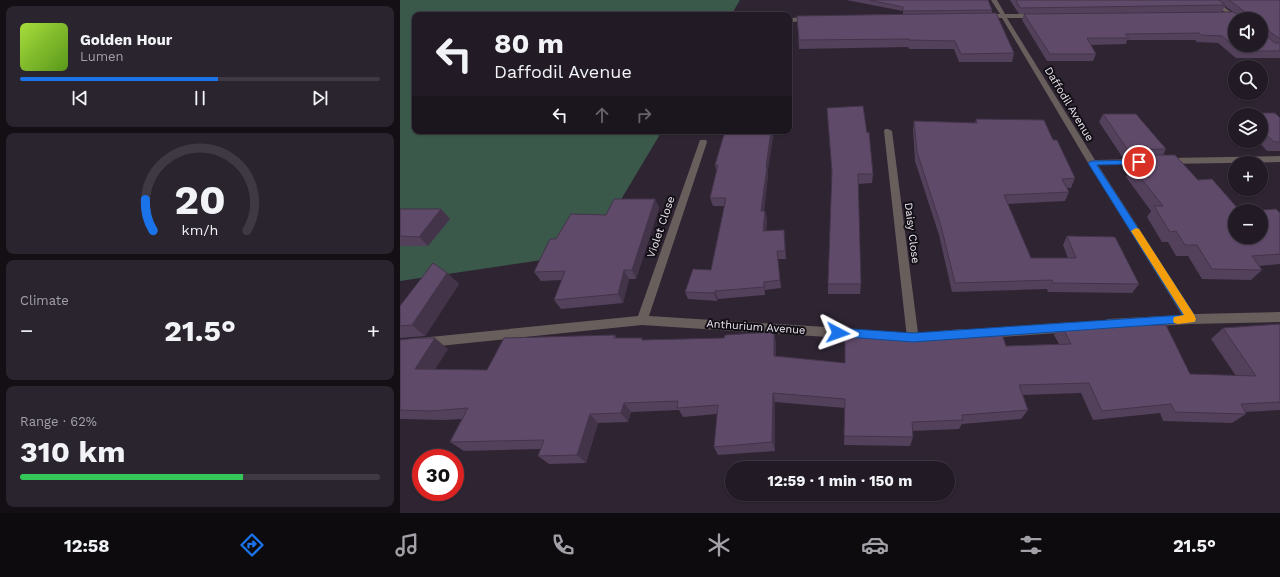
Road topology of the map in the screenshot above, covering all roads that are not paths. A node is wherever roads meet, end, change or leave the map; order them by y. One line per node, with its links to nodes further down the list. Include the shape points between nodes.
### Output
1 (994, 0): 6 (street, Daffodil Avenue)
2 (1212, 0): 3 (street)
3 (1228, 12)
4 (1216, 14): 5 (street)
5 (1228, 14)
6 (1004, 16): 7 (street); 8 (street); 14 (street, Daffodil Avenue)
7 (1042, 16)
8 (980, 17)
9 (821, 19): 10 (street)
10 (792, 20)
11 (888, 131): 22 (street, Daisy Close)
12 (703, 142): 17 (street, Violet Close)
13 (1280, 159): 14 (street)
14 (1092, 163): 16 (street, Daffodil Avenue)
15 (1280, 317): 16 (street)
16 (1191, 319): 18 (street)
17 (642, 320): 20 (street, Anthurium Avenue); 23 (street, Anthurium Avenue)
18 (1096, 325)
19 (1080, 326): 22 (street)
20 (867, 335)
21 (898, 337): 22 (street)
22 (913, 338)
23 (400, 345)

